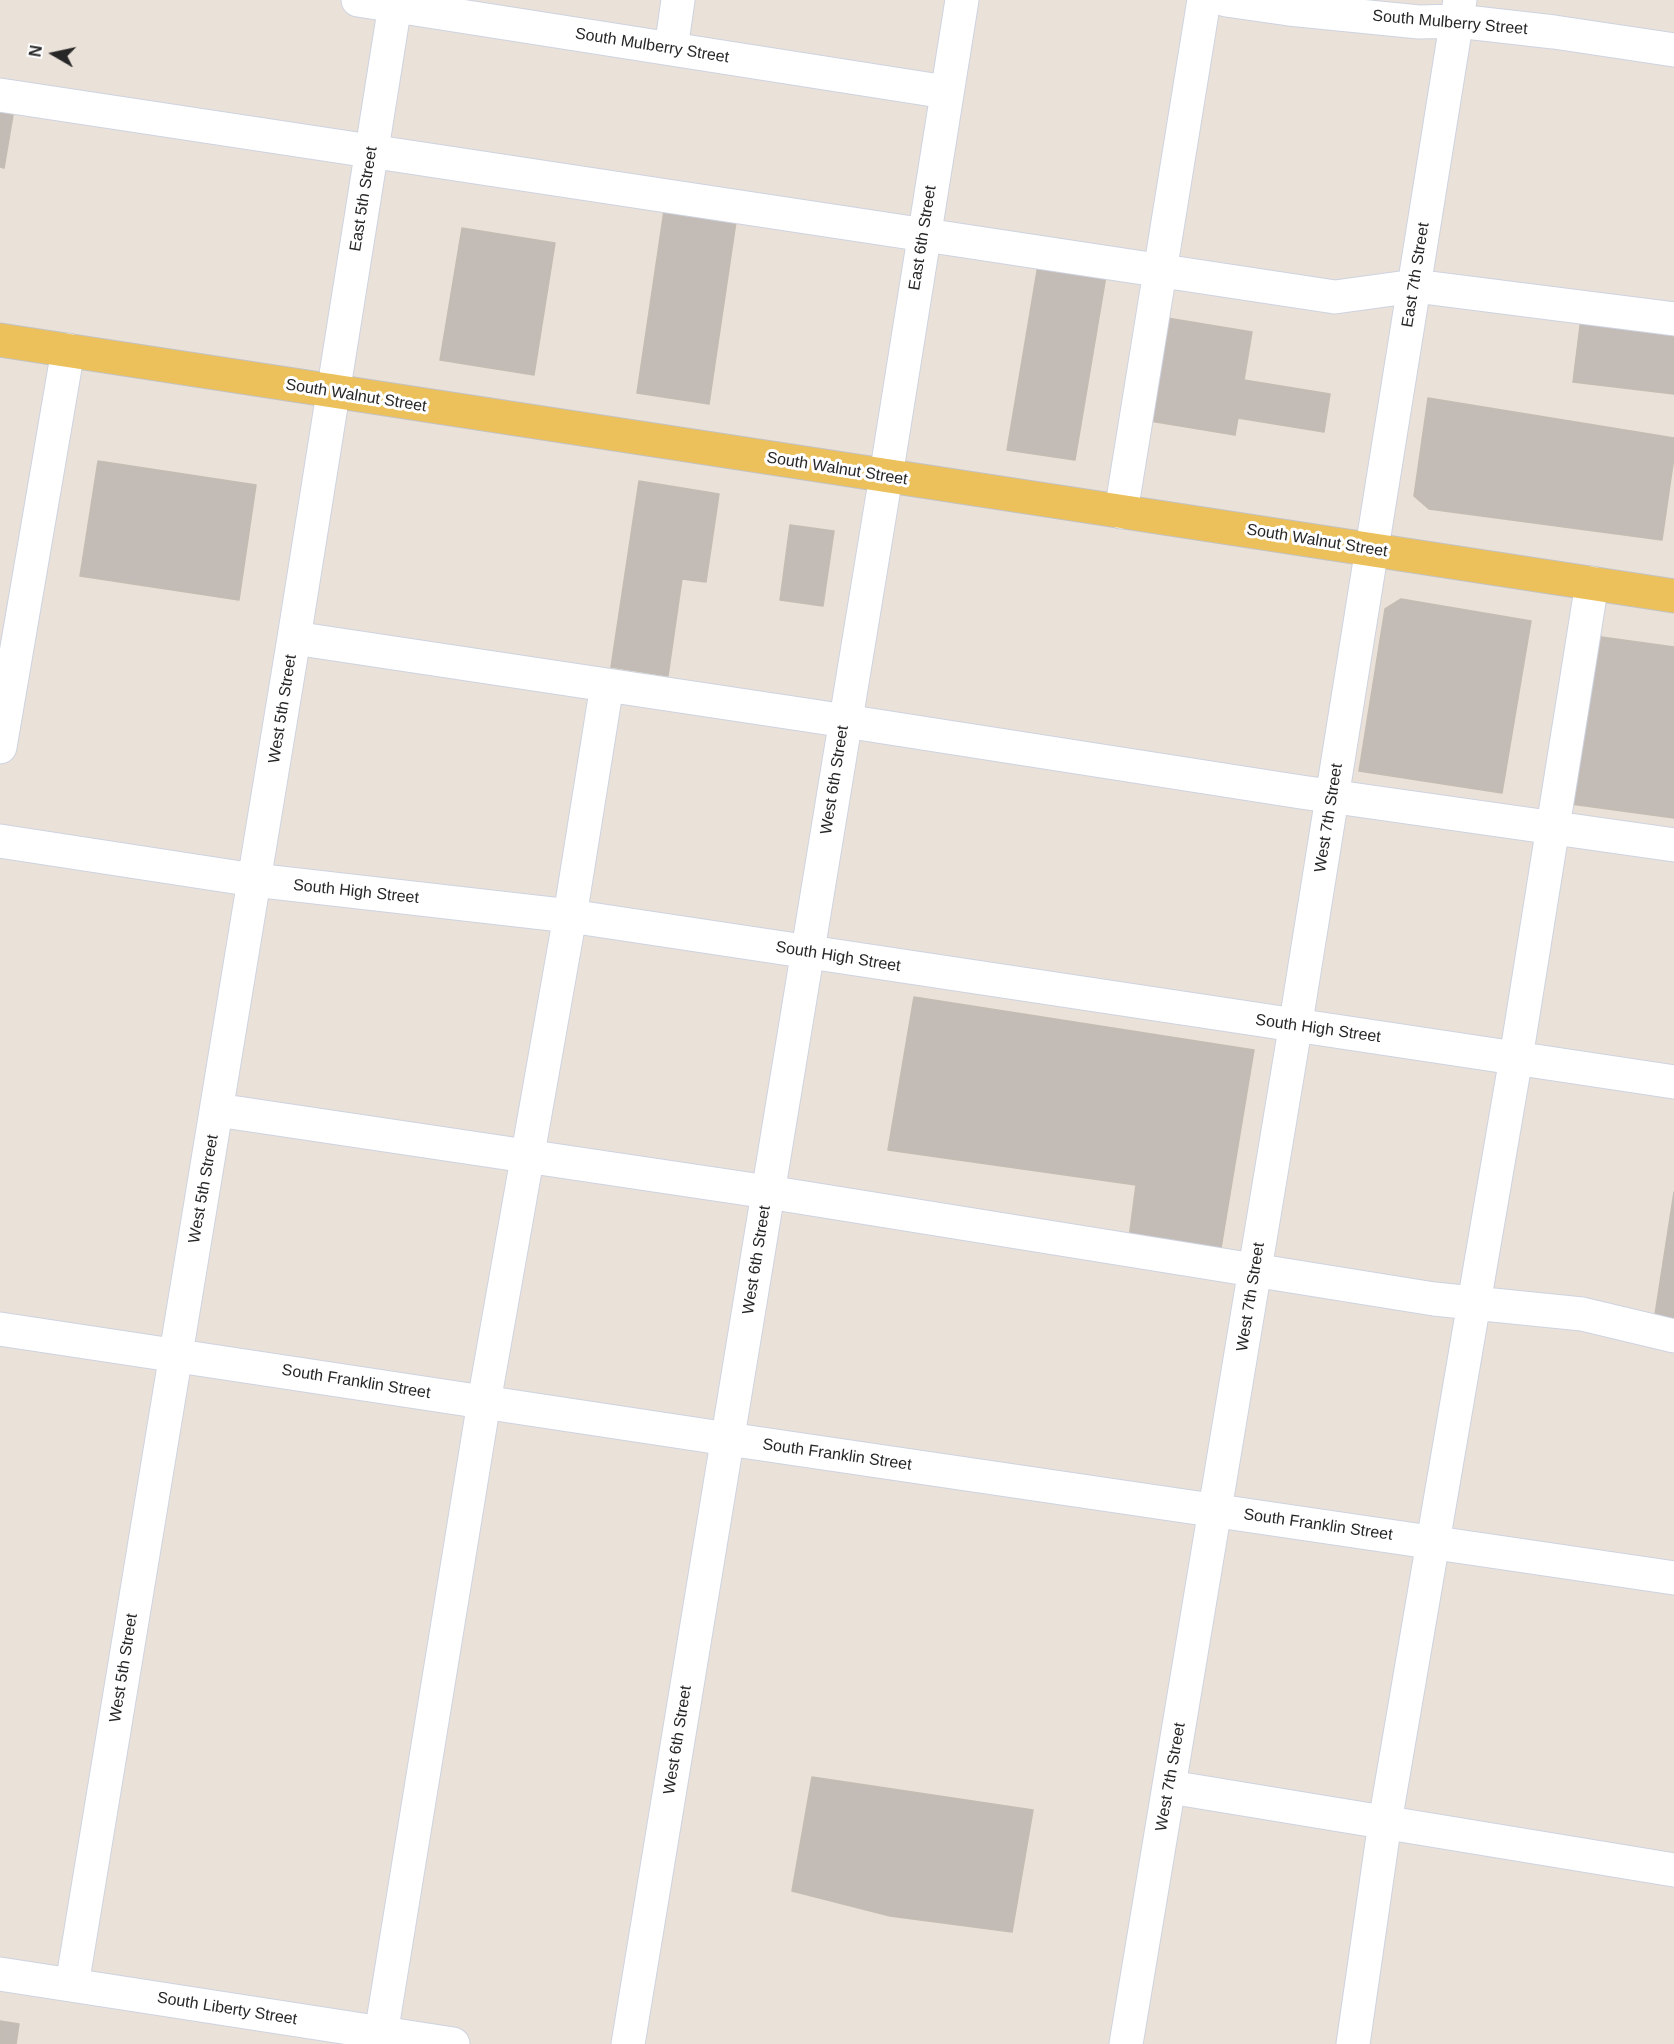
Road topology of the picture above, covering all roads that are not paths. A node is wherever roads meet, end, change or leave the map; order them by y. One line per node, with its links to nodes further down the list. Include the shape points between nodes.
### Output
1 (358, 0): 2 (street, South Mulberry Street)
2 (363, 0): 7 (street, South Mulberry Street)
3 (678, 0): 9 (street)
4 (962, 0): 11 (street, East 6th Street)
5 (1204, 0): 15 (street)
6 (1226, 0): 8 (street, South Mulberry Street, via 1419,22)
7 (395, 5): 9 (street, South Mulberry Street); 13 (street, East 5th Street)
8 (1458, 11): 10 (street, South Mulberry Street, via 1554,32); 16 (street, East 7th Street)
9 (671, 49): 11 (street, South Mulberry Street)
10 (1674, 50)
11 (946, 92): 14 (street, East 6th Street)
12 (0, 95): 13 (street)
13 (372, 151): 14 (street); 20 (street, East 5th Street)
14 (924, 234): 15 (street); 21 (street, East 6th Street)
15 (1161, 270): 16 (street, via 1335,297); 22 (street)
16 (1415, 286): 17 (street); 23 (street, East 7th Street)
17 (1674, 319)
18 (0, 340): 19 (main road, South Walnut Street)
19 (69, 350): 20 (main road, South Walnut Street); 29 (street)
20 (333, 393): 21 (main road, South Walnut Street); 26 (street, West 5th Street)
21 (886, 476): 22 (main road, South Walnut Street); 28 (street, West 6th Street)
22 (1121, 512): 23 (main road, South Walnut Street)
23 (1372, 550): 24 (main road, South Walnut Street); 30 (street, West 7th Street)
24 (1592, 583): 25 (main road, South Walnut Street); 31 (street)
25 (1673, 591)
26 (294, 638): 27 (street); 34 (street, West 5th Street)
27 (607, 685): 28 (street); 35 (street)
28 (845, 721): 30 (street); 36 (street, West 6th Street)
29 (0, 747)
30 (1333, 796): 31 (street); 37 (street, West 7th Street)
31 (1552, 828): 33 (street); 38 (street)
32 (0, 841): 34 (street, South High Street)
33 (1674, 845)
34 (254, 880): 35 (street, South High Street); 40 (street, West 5th Street)
35 (570, 916): 36 (street, South High Street); 41 (street)
36 (807, 952): 37 (street, South High Street); 42 (street, West 6th Street)
37 (1296, 1026): 38 (street, South High Street); 43 (street, West 7th Street)
38 (1516, 1058): 39 (street, South High Street); 44 (street)
39 (1674, 1082)
40 (217, 1110): 41 (street); 47 (street, West 5th Street)
41 (528, 1156): 42 (street); 48 (street)
42 (768, 1192): 43 (street); 49 (street, West 6th Street)
43 (1256, 1271): 44 (street); 50 (street, West 7th Street)
44 (1474, 1303): 46 (street, via 1582,1314); 51 (street)
45 (0, 1329): 47 (street, South Franklin Street)
46 (1674, 1336)
47 (176, 1355): 48 (street, South Franklin Street); 57 (street, West 5th Street)
48 (484, 1402): 49 (street, South Franklin Street); 58 (street)
49 (728, 1439): 50 (street, South Franklin Street); 60 (street, West 6th Street)
50 (1216, 1510): 51 (street, South Franklin Street); 53 (street, West 7th Street)
51 (1433, 1543): 52 (street, South Franklin Street); 54 (street)
52 (1674, 1578)
53 (1170, 1787): 54 (street); 61 (street, West 7th Street)
54 (1385, 1822): 55 (street); 62 (street)
55 (1674, 1870)
56 (0, 1974): 57 (street, South Liberty Street)
57 (72, 1985): 58 (street, South Liberty Street)
58 (381, 2034): 59 (street, South Liberty Street)
59 (453, 2044)
60 (628, 2044)
61 (1126, 2044)
62 (1353, 2044)

